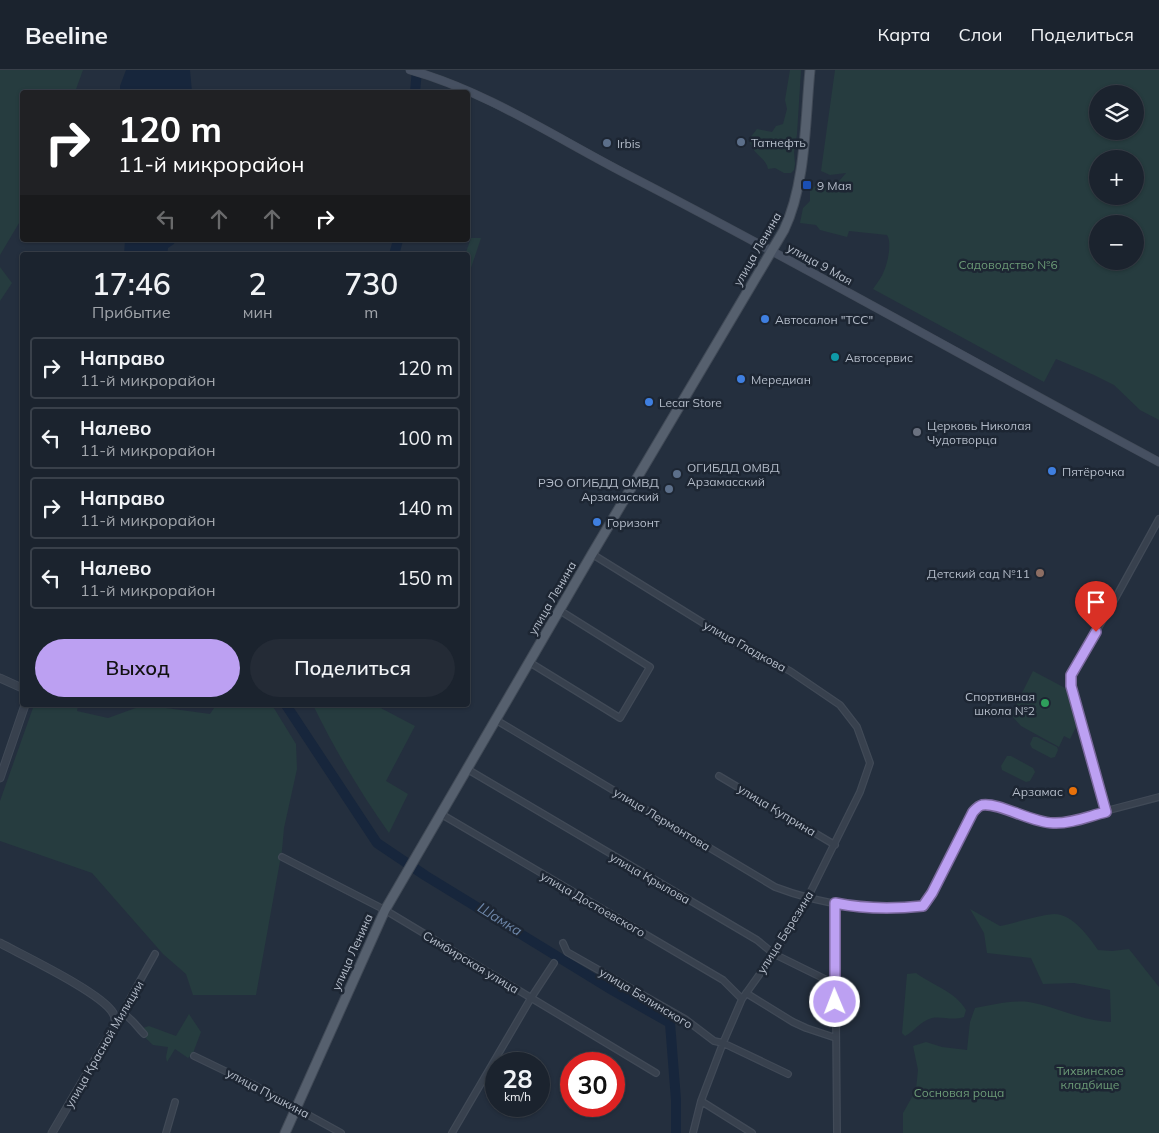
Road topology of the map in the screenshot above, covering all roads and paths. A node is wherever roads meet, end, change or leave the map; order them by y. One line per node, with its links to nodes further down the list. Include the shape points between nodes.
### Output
1 (410, 70): 3 (main road, улица 9 Мая)
2 (810, 70): 5 (main road, улица Ленина, via 796,197 791,216)
3 (466, 90)
4 (470, 92): 5 (main road, улица 9 Мая)
5 (772, 250): 6 (main road, улица 9 Мая); 8 (main road, улица Ленина)
6 (1159, 462)
7 (1159, 519): 20 (street, via 1071,675 1071,686)
8 (592, 554): 9 (main road, улица Ленина); 15 (street, улица Гладкова, via 737,644 790,671 840,705 857,727)
9 (559, 610): 10 (main road, улица Ленина); 10 (street, via 650,667 620,718)
10 (529, 662): 14 (main road, улица Ленина)
11 (0, 678): 12 (street)
12 (20, 687)
13 (24, 707): 18 (street)
14 (496, 720): 16 (main road, улица Ленина); 24 (street, улица Лермонтова, via 776,887)
15 (870, 763): 22 (street, улица Березина)
16 (467, 769): 21 (main road, улица Ленина); 30 (street, улица Крылова, via 757,940)
17 (719, 776): 22 (street, улица Куприна)
18 (0, 778)
19 (1159, 797): 20 (street)
20 (1106, 812): 25 (street, улица Лермонтова, via 1068,822 1047,823 982,805 973,812 923,906 891,908)
21 (440, 814): 26 (main road, улица Ленина); 35 (street, улица Достоевского, via 723,980)
22 (835, 845): 24 (street, улица Березина)
23 (282, 857): 26 (street, Симбирская улица)
24 (808, 897): 25 (street, улица Лермонтова); 30 (street, улица Березина)
25 (835, 903): 32 (street)
26 (385, 910): 34 (street, Симбирская улица); 46 (main road, улица Ленина)
27 (0, 944): 37 (street, via 92,993 113,1012)
28 (563, 947): 40 (street, улица Белинского, via 685,1019 714,1041)
29 (155, 954): 36 (street, улица Красной Милиции)
30 (774, 954): 32 (street, улица Крылова); 33 (street, улица Березина)
31 (554, 963): 34 (street)
32 (835, 984): 39 (street)
33 (746, 993): 35 (street, улица Березина); 39 (street, via 793,1022)
34 (531, 998): 42 (street, Симбирская улица); 51 (street)
35 (742, 999): 40 (street, улица Березина)
36 (122, 1012): 37 (street, улица Красной Милиции); 38 (street)
37 (115, 1020): 47 (street, улица Красной Милиции, via 112,1031)
38 (144, 1034)
39 (836, 1038): 54 (street)
40 (723, 1042): 43 (street, улица Белинского); 44 (street, улица Березина)
41 (194, 1056): 46 (street, улица Пушкина)
42 (656, 1074)
43 (788, 1074)
44 (701, 1101): 52 (street, улица Березина); 53 (street)
45 (175, 1102): 48 (street)
46 (297, 1108): 49 (main road, улица Ленина); 50 (street, улица Пушкина)
47 (52, 1133)
48 (166, 1133)
49 (285, 1133)
50 (341, 1133)
51 (452, 1133)
52 (693, 1133)
53 (752, 1133)
54 (837, 1133)

